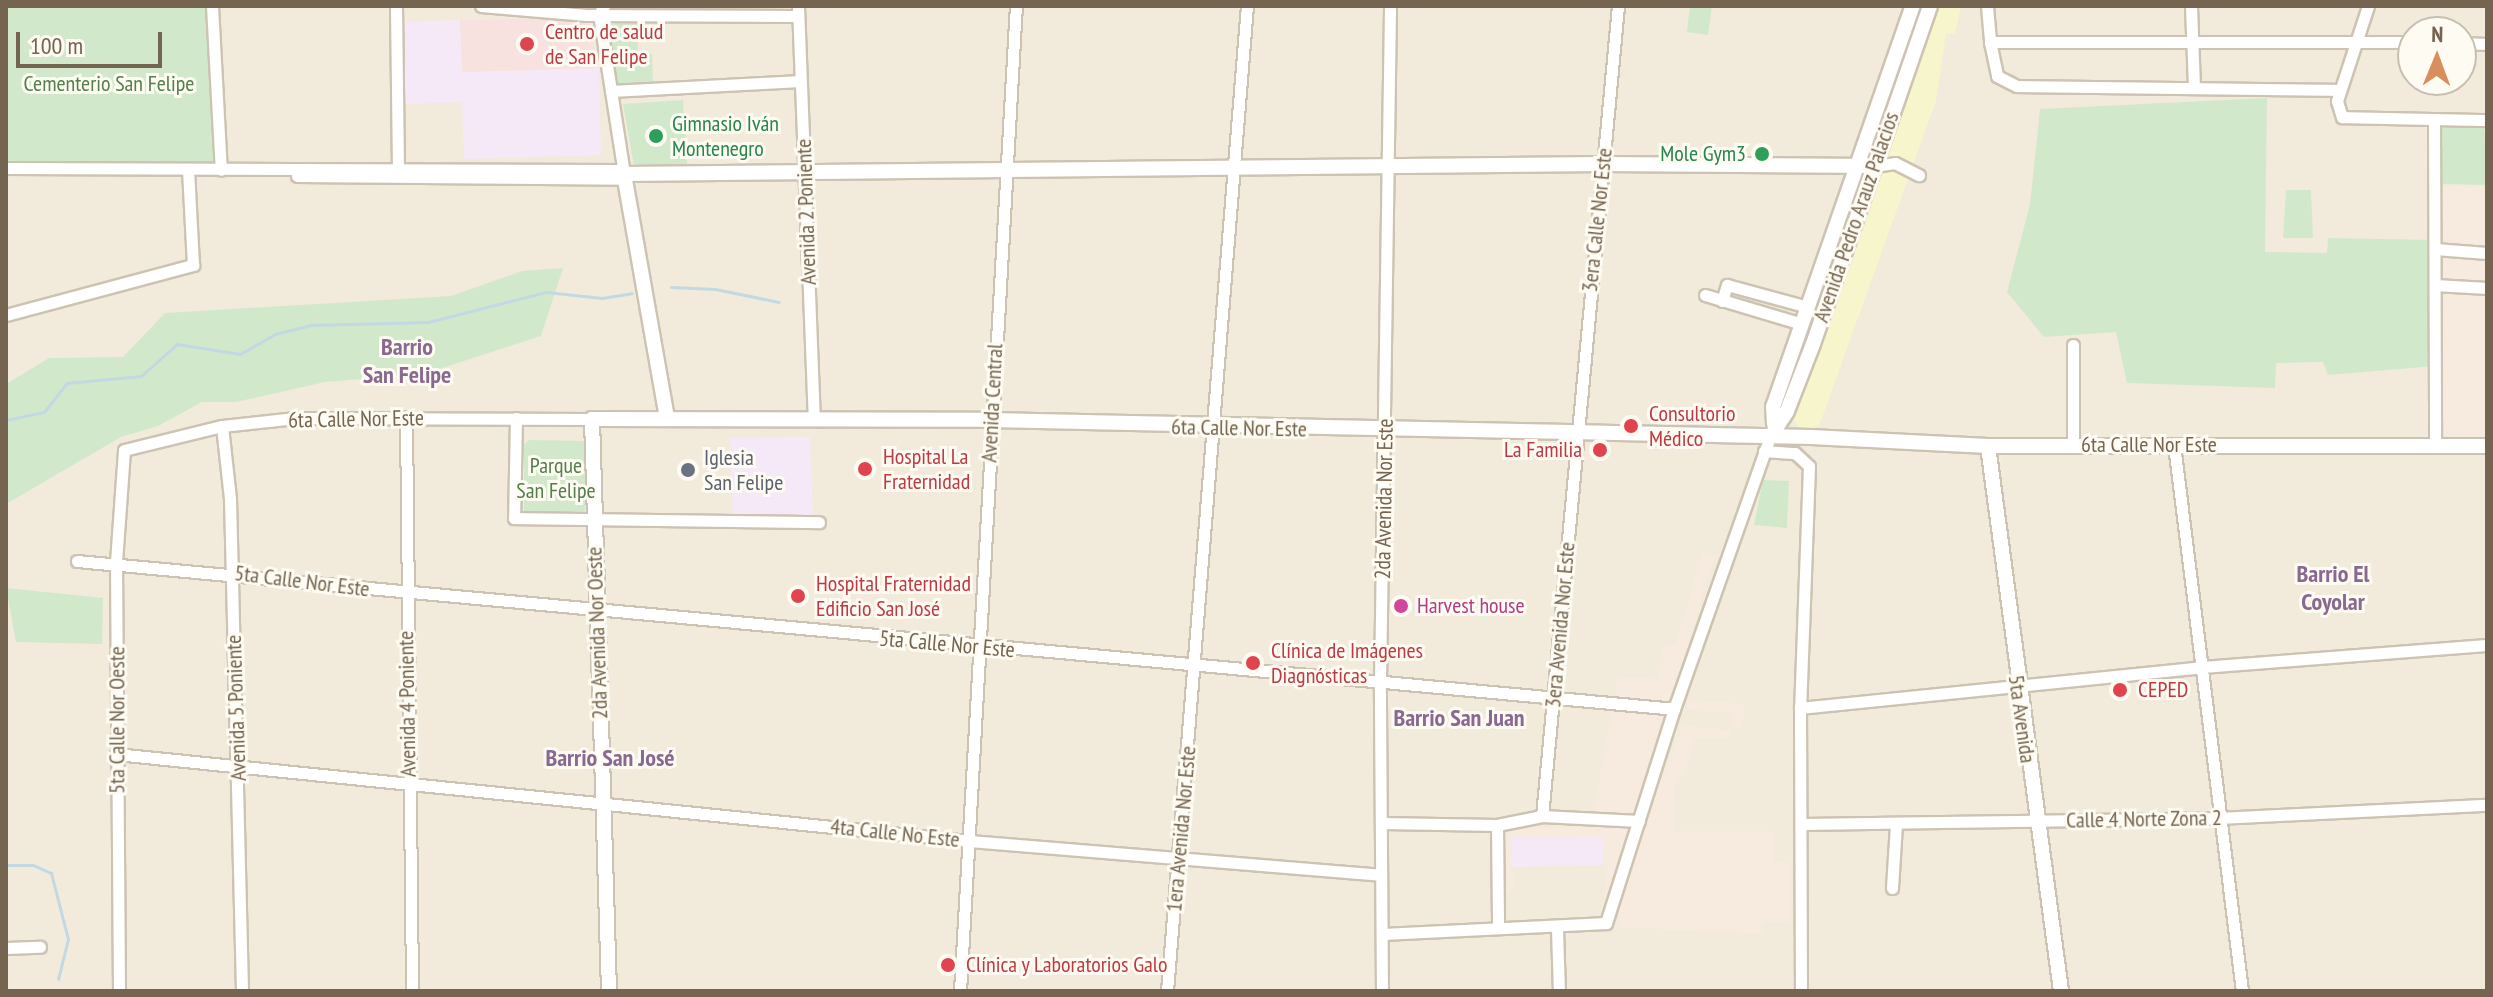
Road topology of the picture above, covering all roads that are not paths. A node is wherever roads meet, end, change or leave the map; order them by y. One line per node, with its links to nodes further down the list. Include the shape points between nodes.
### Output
1 (212, 6): 33 (street)
2 (396, 6): 36 (street)
3 (481, 6): 13 (street)
4 (1016, 6): 34 (street, Avenida Central)
5 (1247, 6): 31 (street)
6 (1390, 6): 28 (street, 2da Avenida Nor Este)
7 (1618, 6): 26 (street, 3era Calle Nor Este)
8 (1913, 6): 19 (street, Avenida Pedro Arauz Palacios)
9 (1930, 6): 19 (street, Avenida Pedro Arauz Palacios)
10 (1987, 6): 16 (street)
11 (2191, 6): 18 (street)
12 (2368, 6): 15 (street)
13 (602, 10): 14 (street); 23 (street)
14 (798, 11): 20 (street, Avenida 2 Poniente)
15 (2359, 41): 17 (street); 18 (street); 22 (street)
16 (1990, 42): 18 (street); 21 (street, via 1997,76 2017,86)
17 (2397, 42)
18 (2192, 43): 21 (street)
19 (1895, 78): 27 (street, Avenida Pedro Arauz Palacios); 29 (street, Avenida Pedro Arauz Palacios)
20 (800, 81): 23 (street); 35 (street, Avenida 2 Poniente)
21 (2194, 88): 22 (street)
22 (2340, 90): 25 (street, via 2336,107 2342,117)
23 (611, 91): 37 (street)
24 (2487, 120): 25 (street)
25 (2434, 121): 39 (street)
26 (1603, 164): 27 (street); 28 (street); 62 (street, 3era Calle Nor Este)
27 (1856, 165): 29 (street); 41 (street, Avenida Pedro Arauz Palacios)
28 (1388, 166): 31 (street); 61 (street, 2da Avenida Nor Este)
29 (1874, 166): 38 (street, via 1895,163); 42 (street, Avenida Pedro Arauz Palacios)
30 (6, 168): 32 (street)
31 (1234, 168): 34 (street); 60 (street)
32 (188, 170): 33 (street); 48 (street, via 193,265)
33 (221, 170): 36 (street)
34 (1006, 170): 35 (street); 57 (street, Avenida Central)
35 (806, 172): 37 (street); 55 (street, Avenida 2 Poniente)
36 (398, 173): 37 (street)
37 (624, 175): 54 (street)
38 (1919, 175)
39 (2435, 249): 40 (street); 43 (street)
40 (2487, 253)
41 (1824, 261): 42 (street); 47 (street, Avenida Pedro Arauz Palacios)
42 (1840, 267): 50 (street, Avenida Pedro Arauz Palacios)
43 (2435, 285): 44 (street); 69 (street)
44 (2487, 288)
45 (1705, 295): 46 (street)
46 (1722, 301): 47 (street, via 1727,285); 49 (street)
47 (1808, 307): 49 (street, Avenida Pedro Arauz Palacios)
48 (6, 315)
49 (1800, 331): 50 (street); 58 (street, Avenida Pedro Arauz Palacios, via 1773,407)
50 (1813, 344): 58 (street, Avenida Pedro Arauz Palacios, via 1787,411)
51 (2073, 345): 65 (street)
52 (406, 417): 53 (street, 6ta Calle Nor Este); 59 (street, 6ta Calle Nor Este, via 296,418); 76 (street, Avenida 4 Poniente)
53 (516, 418): 56 (street, 6ta Calle Nor Este); 71 (street, via 514,518)
54 (667, 418): 55 (street, 6ta Calle Nor Este); 56 (street, 6ta Calle Nor Este)
55 (814, 418): 57 (street, 6ta Calle Nor Este)
56 (592, 419): 71 (street, 2da Avenida Nor Oeste)
57 (990, 420): 60 (street, 6ta Calle Nor Este); 79 (street, Avenida Central)
58 (1774, 424): 63 (street, 6ta Calle Nor Este); 64 (street, Avenida Pedro Arauz Palacios)
59 (222, 426): 70 (street, 6ta Calle Nor Este); 75 (street, Avenida 5 Poniente)
60 (1213, 429): 61 (street, 6ta Calle Nor Este); 80 (street)
61 (1386, 430): 62 (street, 6ta Calle Nor Este); 82 (street, 2da Avenida Nor Este)
62 (1577, 433): 64 (street, 6ta Calle Nor Este); 84 (street, 3era Avenida Nor Este)
63 (1811, 437): 64 (street, 6ta Calle Nor Este); 67 (street, 6ta Calle Nor Este)
64 (1767, 445): 85 (street, via 1805,457 1809,466); 86 (street)
65 (2073, 445): 66 (street, 6ta Calle Nor Este); 67 (street, 6ta Calle Nor Este)
66 (2174, 445): 69 (street, 6ta Calle Nor Este); 81 (street)
67 (1988, 446): 83 (street, 5ta Avenida)
68 (2487, 446): 69 (street, 6ta Calle Nor Este)
69 (2435, 447)
70 (124, 450): 74 (street, 5ta Calle Nor Oeste)
71 (594, 520): 72 (street); 77 (street, 2da Avenida Nor Oeste)
72 (819, 522)
73 (77, 561): 74 (street, 5ta Calle Nor Este)
74 (116, 562): 75 (street, 5ta Calle Nor Este); 87 (street, 5ta Calle Nor Oeste)
75 (232, 571): 76 (street, 5ta Calle Nor Este); 88 (street, Avenida 5 Poniente)
76 (406, 595): 77 (street, 5ta Calle Nor Este); 89 (street, Avenida 4 Poniente)
77 (596, 610): 79 (street, 5ta Calle Nor Este); 90 (street, 2da Avenida Nor Oeste)
78 (2487, 645): 81 (street)
79 (981, 646): 80 (street, 5ta Calle Nor Este); 100 (street, Avenida Central)
80 (1194, 666): 82 (street, 5ta Calle Nor Este); 101 (street, 1era Avenida Nor Este)
81 (2201, 667): 83 (street); 93 (street)
82 (1380, 683): 84 (street, 5ta Calle Nor Este); 96 (street, 2da Avenida Nor Este)
83 (2018, 689): 85 (street); 95 (street, 5ta Avenida)
84 (1554, 698): 86 (street, 5ta Calle Nor Este); 92 (street, 3era Avenida Nor Este)
85 (1800, 708): 97 (street)
86 (1674, 709): 94 (street)
87 (116, 754): 88 (street, 4ta Calle No Este); 109 (street, 5ta Calle Nor Oeste)
88 (238, 766): 89 (street, 4ta Calle No Este); 110 (street, Avenida 5 Poniente)
89 (408, 783): 90 (street, 4ta Calle No Este); 111 (street, Avenida 4 Poniente)
90 (603, 805): 100 (street, 4ta Calle No Este); 112 (street, 2da Avenida Nor Oeste)
91 (2487, 805): 93 (street, Calle 4 Norte Zona 2)
92 (1542, 816): 94 (street); 99 (street)
93 (2218, 818): 95 (street, Calle 4 Norte Zona 2); 119 (street)
94 (1639, 821): 105 (street, via 1606,923)
95 (2037, 821): 98 (street, Calle 4 Norte Zona 2); 118 (street, 5ta Avenida)
96 (1383, 823): 99 (street); 102 (street, 2da Avenida Nor Este)
97 (1802, 824): 98 (street, Calle 4 Norte Zona 2); 117 (street)
98 (1896, 824): 103 (street)
99 (1497, 825): 104 (street)
100 (969, 841): 101 (street, 4ta Calle No Este); 113 (street, Avenida Central)
101 (1180, 861): 102 (street, 4ta Calle No Este); 114 (street, 1era Avenida Nor Este)
102 (1381, 875): 106 (street, 2da Avenida Nor Este)
103 (1892, 888)
104 (1498, 928): 105 (street); 106 (street)
105 (1557, 929): 116 (street)
106 (1383, 934): 115 (street, 2da Avenida Nor Este)
107 (40, 947): 108 (street)
108 (6, 948)
109 (119, 991)
110 (242, 991)
111 (412, 991)
112 (609, 991)
113 (960, 991)
114 (1167, 991)
115 (1382, 991)
116 (1559, 991)
117 (1801, 991)
118 (2061, 991)
119 (2242, 991)

